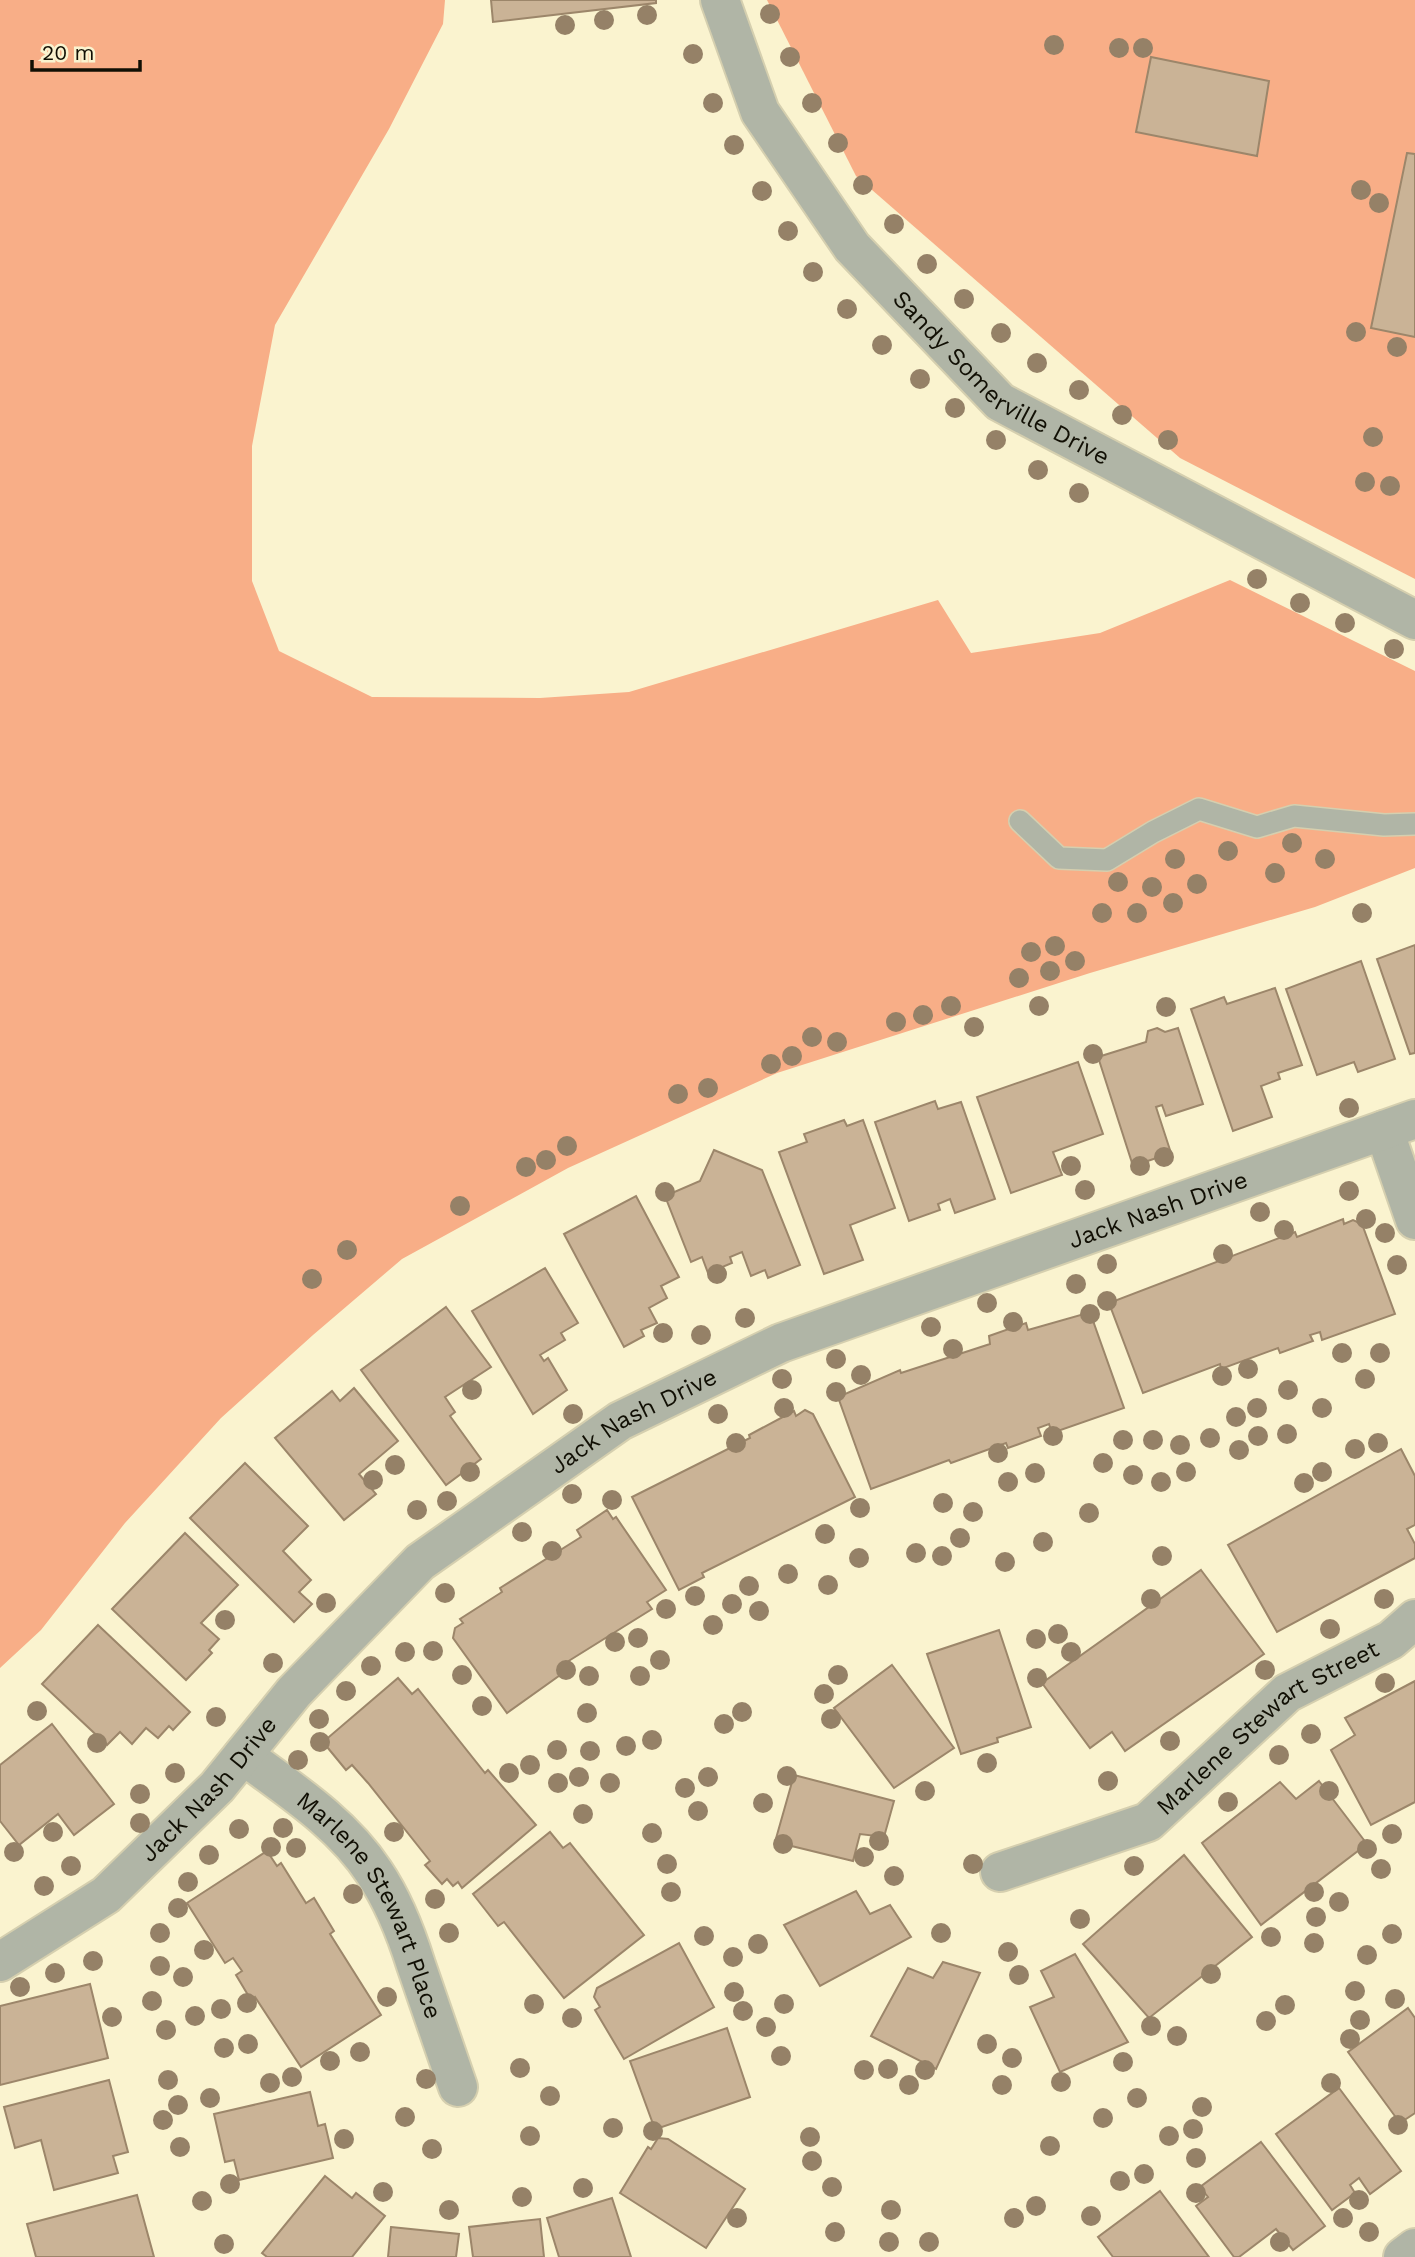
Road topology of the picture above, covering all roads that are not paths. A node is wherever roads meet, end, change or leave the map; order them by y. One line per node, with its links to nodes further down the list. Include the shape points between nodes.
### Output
1 (720, 0): 2 (street, Sandy Somerville Drive, via 760,112 852,247 1000,402)
2 (1415, 620)
3 (1020, 821): 4 (lane, via 1059,858 1107,860 1199,809 1257,827 1294,816)
4 (1415, 824)
5 (1400, 1124): 6 (street); 8 (street, Jack Nash Drive, via 781,1343 620,1421 419,1562 295,1692)
6 (1415, 1220)
7 (1415, 1619): 9 (street, Marlene Stewart Street, via 1391,1640 1287,1693 1148,1822)
8 (243, 1755): 10 (street, Jack Nash Drive, via 217,1787 106,1895); 11 (street, Marlene Stewart Place, via 328,1821 374,1872 407,1935)
9 (1000, 1872)
10 (0, 1962)
11 (458, 2087)
12 (1415, 2248): 13 (street)
13 (1403, 2257)

